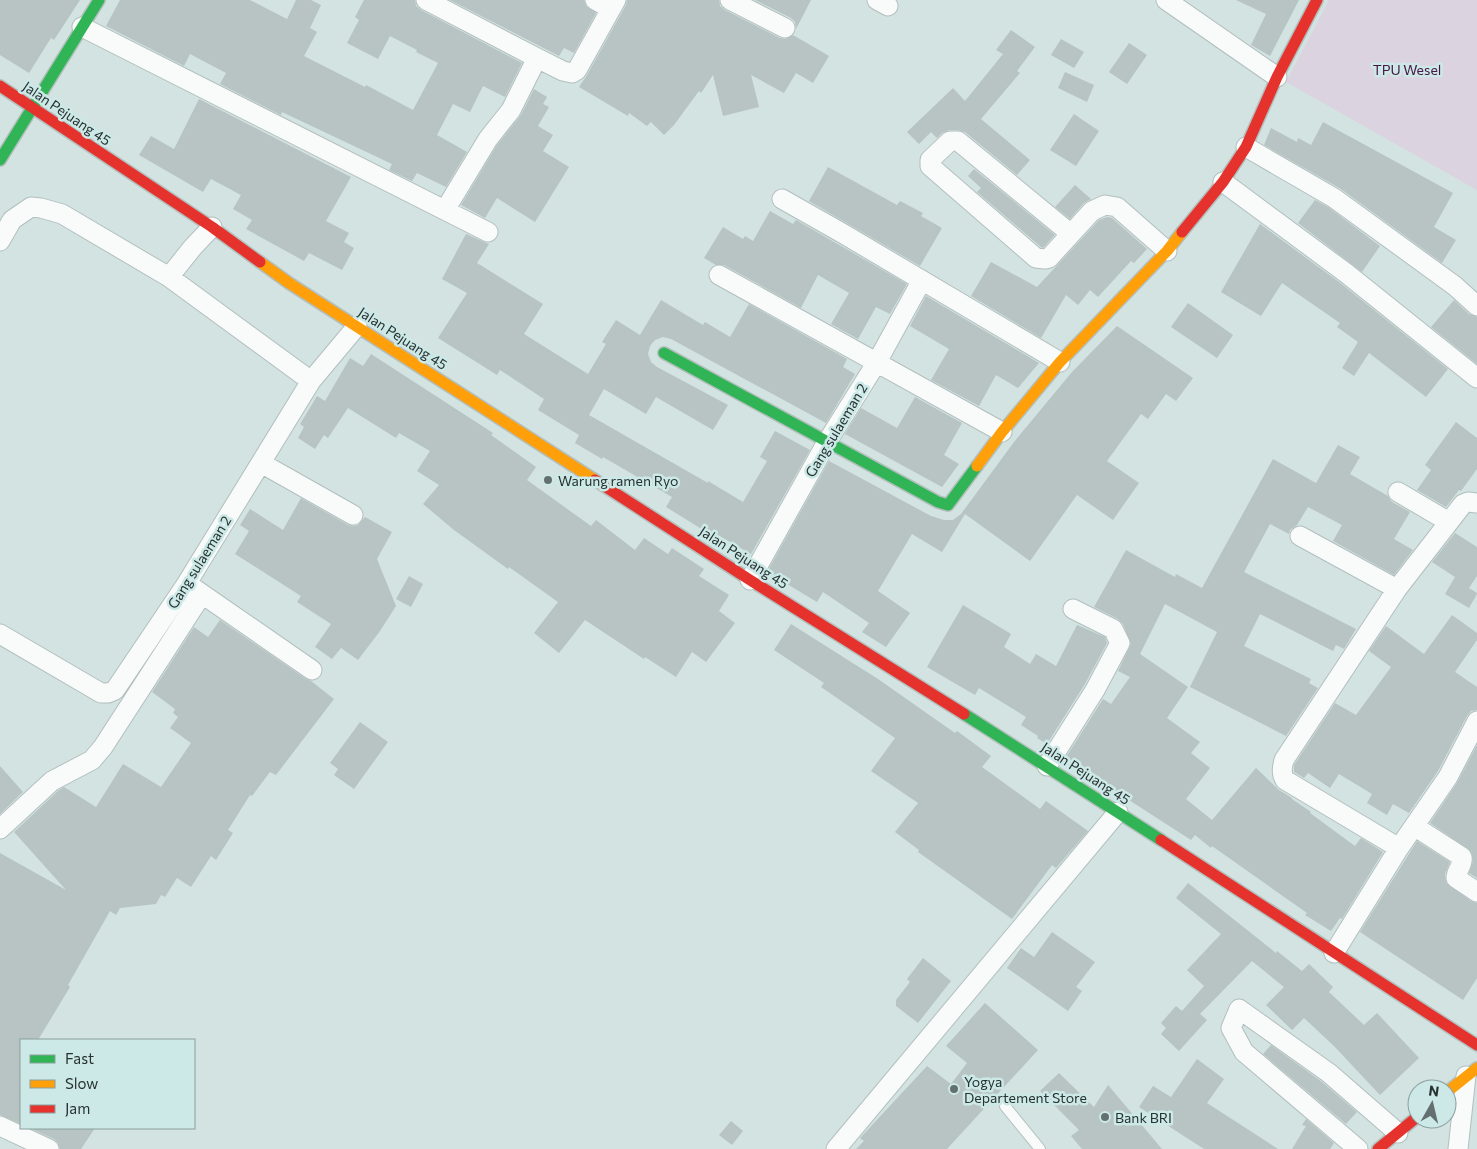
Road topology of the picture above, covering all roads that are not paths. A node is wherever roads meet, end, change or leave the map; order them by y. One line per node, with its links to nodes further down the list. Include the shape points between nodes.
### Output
1 (99, 0): 7 (street)
2 (426, 0): 9 (street)
3 (730, 0): 8 (street)
4 (1166, 0): 10 (street)
5 (1317, 0): 10 (street)
6 (608, 3): 9 (street, via 577,70 572,73 562,71)
7 (82, 27): 12 (street); 17 (street)
8 (785, 28)
9 (537, 58): 17 (street, via 511,110 488,139)
10 (1278, 77): 13 (street)
11 (0, 86): 12 (street, Jalan Pejuang 45)
12 (32, 108): 14 (street); 18 (street, Jalan Pejuang 45)
13 (1246, 147): 15 (street); 26 (street, via 1334,198 1455,286)
14 (0, 160)
15 (1222, 182): 22 (street); 31 (street, via 1346,272)
16 (782, 199): 25 (street)
17 (446, 210): 19 (street)
18 (212, 227): 24 (street); 27 (street, Jalan Pejuang 45, via 289,283)
19 (488, 232)
20 (1071, 234): 20 (street, via 1049,258 1036,258 930,166 930,160 950,141 958,141); 22 (street, via 1092,211 1105,205 1117,207)
21 (0, 241): 24 (street, via 12,220 31,207 41,208 62,214)
22 (1167, 251): 30 (street)
23 (719, 275): 29 (street)
24 (168, 277): 32 (street)
25 (922, 280): 29 (street, Gang sulaeman 2); 30 (street)
26 (1477, 306)
27 (357, 326): 32 (street, Gang sulaeman 2); 41 (street, Jalan Pejuang 45)
28 (664, 353): 34 (street)
29 (877, 362): 33 (street); 34 (street, Gang sulaeman 2)
30 (1060, 362): 33 (street)
31 (1477, 378)
32 (311, 381): 35 (street, Gang sulaeman 2)
33 (1002, 432): 34 (street, via 948,506)
34 (827, 442): 41 (street, Gang sulaeman 2)
35 (261, 463): 38 (street); 42 (street, Gang sulaeman 2)
36 (1398, 492): 39 (street)
37 (1477, 503): 39 (street, via 1464,504)
38 (353, 515)
39 (1449, 522): 43 (street)
40 (1300, 536): 43 (street)
41 (750, 580): 49 (street, Jalan Pejuang 45)
42 (187, 583): 44 (street); 46 (street, Gang sulaeman 2, via 114,690 108,693 101,693)
43 (1397, 589): 53 (street, via 1284,760 1282,773 1286,780)
44 (202, 594): 47 (street); 52 (street, via 92,760 52,781)
45 (1073, 609): 49 (street, via 1113,629 1120,643)
46 (0, 634)
47 (312, 670)
48 (1477, 721): 51 (street, via 1448,777)
49 (1047, 766): 50 (street, Jalan Pejuang 45)
50 (1118, 812): 55 (street, Jalan Pejuang 45); 65 (street)
51 (1414, 826): 53 (street); 54 (street, via 1462,857 1456,878)
52 (0, 829)
53 (1399, 848): 55 (street)
54 (1477, 892)
55 (1334, 954): 56 (street, Jalan Pejuang 45)
56 (1477, 1045)
57 (1471, 1072): 58 (street); 68 (street)
58 (1457, 1084)
59 (1005, 1106): 66 (lane)
60 (1407, 1125): 62 (street)
61 (0, 1126): 64 (street)
62 (1398, 1133): 63 (street); 67 (street, via 1329,1073 1239,1009 1231,1028 1244,1052)
63 (1380, 1148)
64 (49, 1149)
65 (836, 1149)
66 (1040, 1149)
67 (1358, 1149)
68 (1458, 1149)

